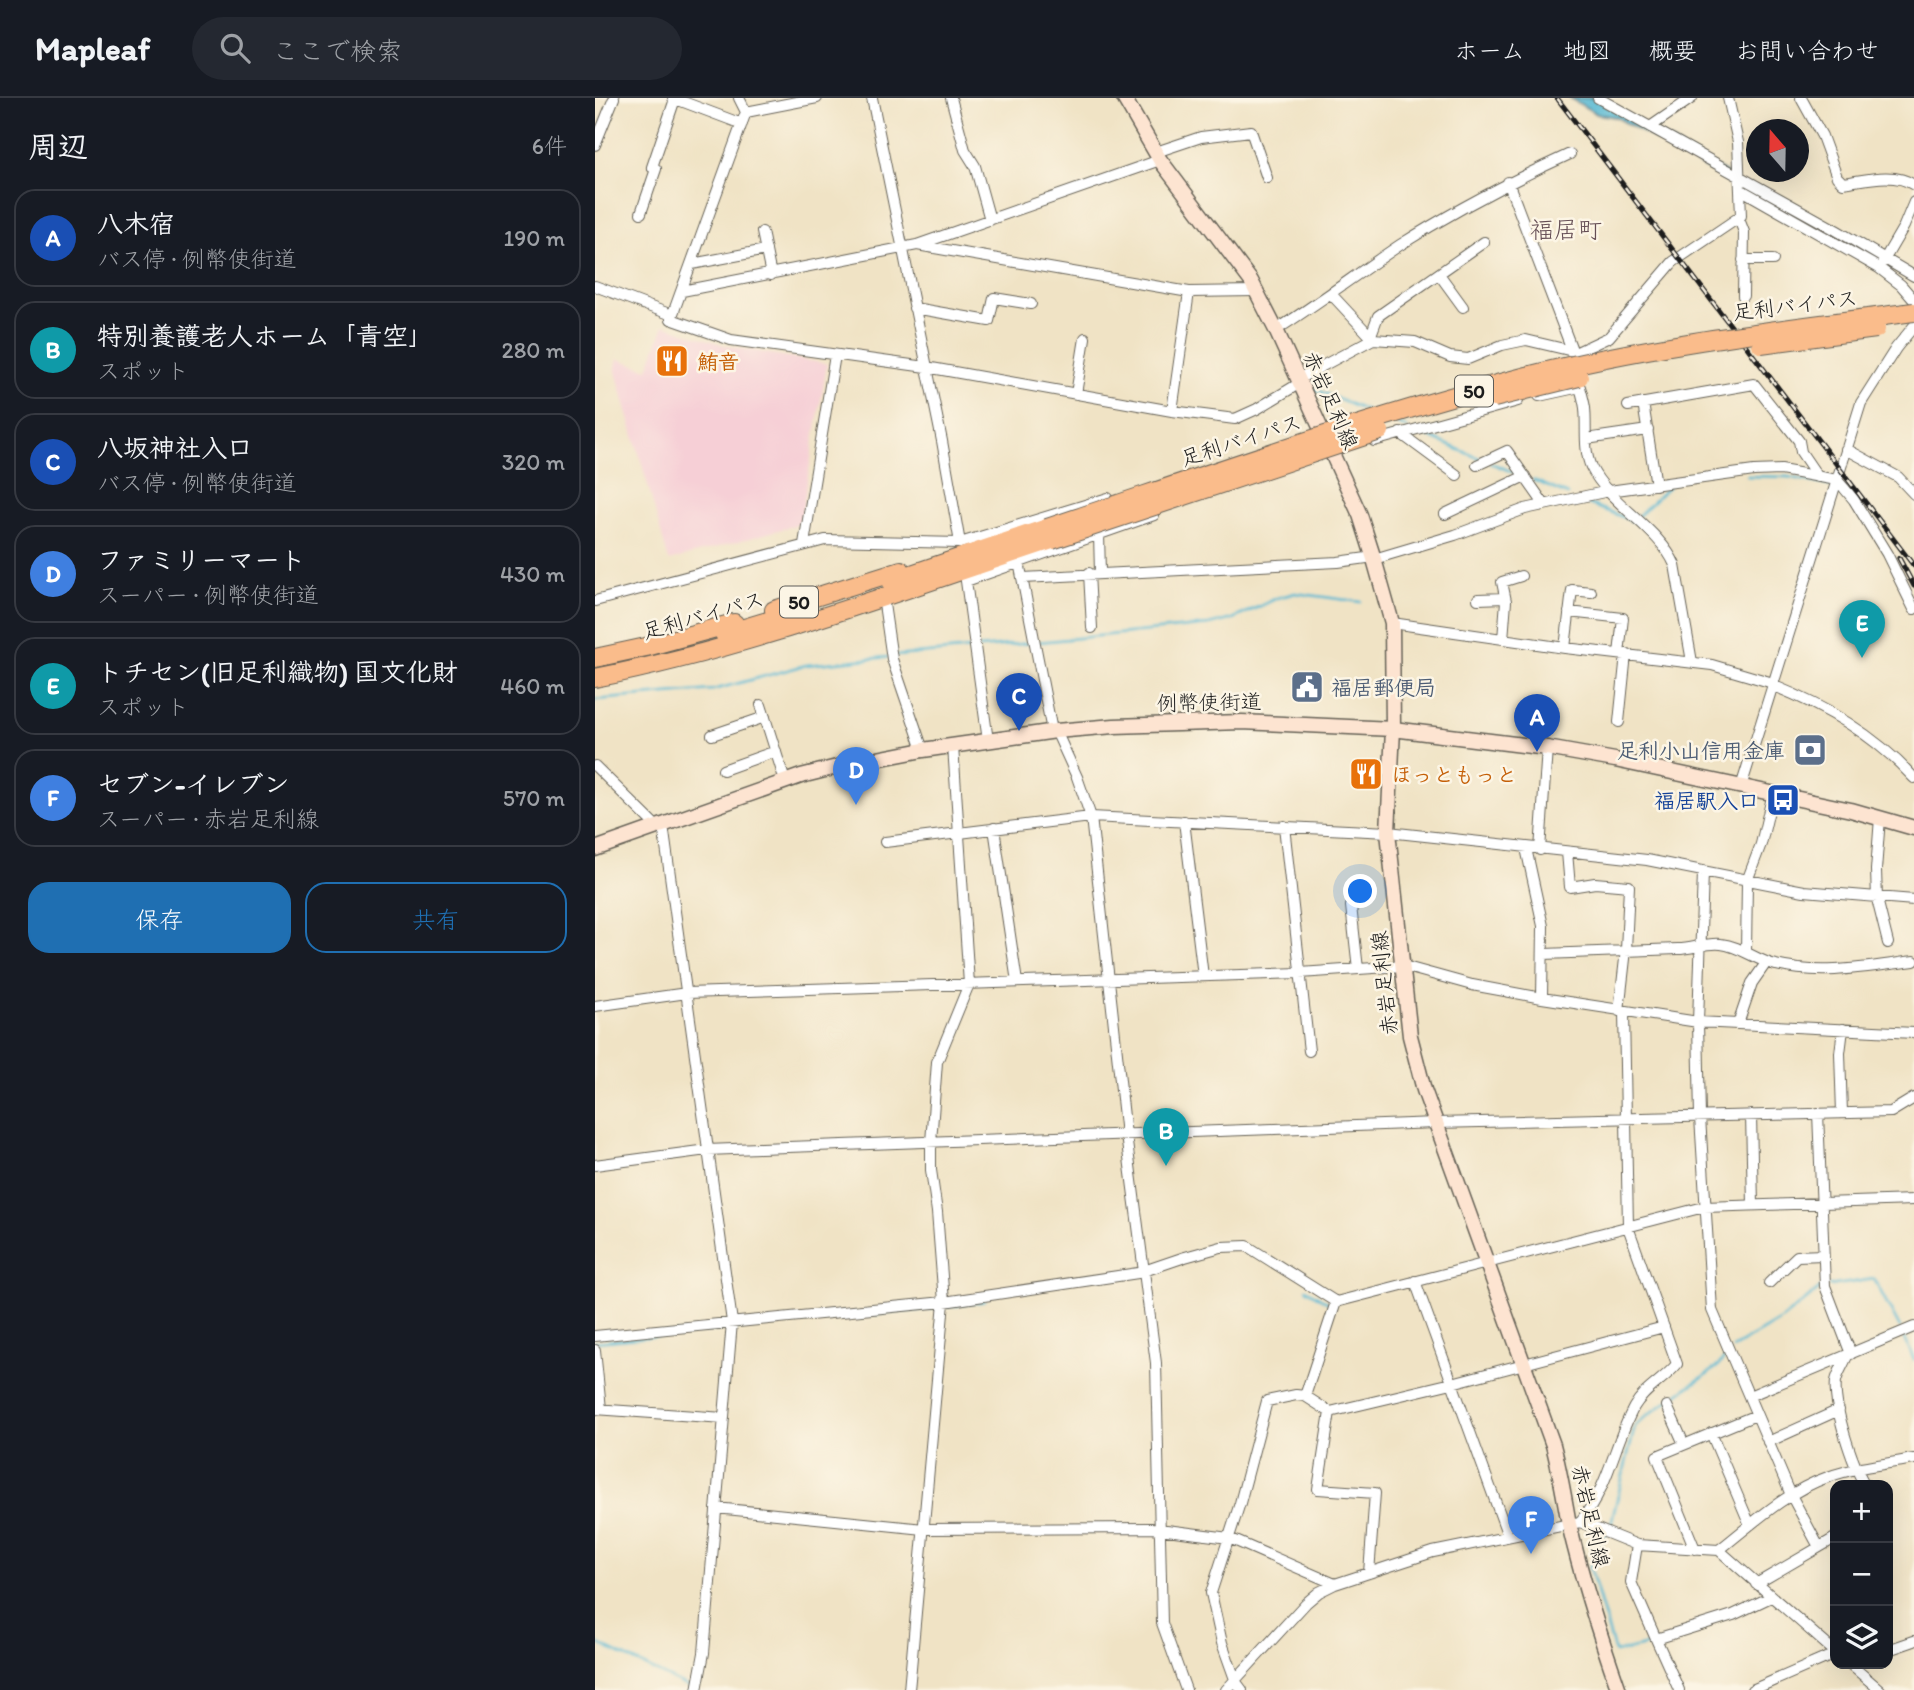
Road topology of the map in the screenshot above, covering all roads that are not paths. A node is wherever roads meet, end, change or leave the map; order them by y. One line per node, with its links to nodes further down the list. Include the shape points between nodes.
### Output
1 (614, 98): 15 (street)
2 (674, 98): 13 (street); 24 (street)
3 (740, 98): 12 (street)
4 (811, 98): 12 (street)
5 (872, 98): 30 (street)
6 (951, 98): 26 (street)
7 (1124, 98): 17 (main road, 赤岩足利線)
8 (1598, 98): 14 (street)
9 (1692, 98): 14 (street)
10 (1728, 98): 18 (street, via 1738,142)
11 (1801, 98): 21 (street, via 1843,183 1885,178)
12 (746, 112): 13 (street)
13 (742, 124): 35 (street)
14 (1650, 127): 18 (street)
15 (595, 145)
16 (1570, 154): 20 (street)
17 (1158, 156): 19 (street, via 1201,137 1251,131); 26 (street); 41 (main road, 赤岩足利線)
18 (1739, 177): 22 (street); 32 (street)
19 (1267, 178)
20 (1508, 183): 44 (street, via 1402,245); 57 (street)
21 (1914, 185)
22 (1739, 189): 25 (street); 36 (street)
23 (1914, 202): 32 (street)
24 (641, 213)
25 (1739, 219): 33 (street, via 1744,232); 57 (street, via 1673,262 1609,337)
26 (991, 220): 29 (street)
27 (762, 232): 31 (street)
28 (1484, 242): 37 (street)
29 (917, 245): 30 (street); 43 (street)
30 (902, 248): 38 (street); 49 (street)
31 (766, 250): 35 (street); 38 (street)
32 (1885, 258): 36 (street); 39 (street)
33 (1743, 260): 34 (street); 45 (street)
34 (1773, 260)
35 (692, 264): 42 (street)
36 (1879, 268): 46 (street)
37 (1439, 274): 48 (street); 54 (street, via 1378,316)
38 (771, 275): 42 (street)
39 (1914, 276)
40 (595, 286): 51 (street)
41 (1256, 290): 43 (street); 53 (main road, 赤岩足利線)
42 (682, 291): 51 (street)
43 (1189, 292): 64 (street)
44 (1332, 295): 53 (street); 54 (street)
45 (1743, 296)
46 (1914, 300)
47 (1031, 304): 49 (street, via 994,298 989,321)
48 (1463, 307)
49 (914, 308): 58 (street)
50 (1914, 313): 81 (highway, 足利バイパス / 50, bridge, via 1700,340 1528,375 1371,421)
51 (673, 315): 56 (street, via 671,319 731,340)
52 (1914, 325): 69 (street, via 1861,404); 81 (highway, 足利バイパス / 50, bridge, via 1702,352 1532,387)
53 (1276, 330): 59 (main road, 赤岩足利線)
54 (1372, 337): 57 (street, via 1415,342 1450,358 1468,359 1526,340); 59 (street)
55 (1085, 338): 61 (street)
56 (835, 355): 58 (street); 84 (street)
57 (1574, 356): 60 (street); 65 (street)
58 (926, 367): 61 (street); 83 (street)
59 (1299, 381): 64 (street, via 1235,419); 65 (main road, 赤岩足利線)
60 (1580, 387): 67 (street); 68 (street)
61 (1076, 394): 64 (street)
62 (1643, 403): 63 (street); 66 (street); 74 (street, via 1754,384 1799,441)
63 (1627, 406)
64 (1172, 411)
65 (1321, 428): 70 (main road, 赤岩足利線); 83 (street)
66 (1648, 430): 68 (street); 76 (street)
67 (1399, 433): 70 (street); 72 (street)
68 (1586, 439): 77 (street, via 1592,469)
69 (1846, 449): 75 (street); 78 (street, via 1898,477)
70 (1332, 455): 82 (street); 86 (main road, 赤岩足利線)
71 (1477, 465): 73 (street, via 1507,451)
72 (1457, 475)
73 (1525, 476): 79 (street); 80 (street)
74 (1818, 477): 75 (street); 76 (street, via 1768,470)
75 (1836, 480): 98 (street, via 1887,554); 109 (street)
76 (1656, 485): 77 (street)
77 (1609, 491): 79 (street); 106 (street, via 1671,557)
78 (1914, 494)
79 (1544, 504): 86 (street, via 1455,536)
80 (1445, 514)
81 (1049, 534): 85 (highway, 足利バイパス / 50); 89 (highway, 足利バイパス / 50)
82 (1099, 534): 87 (street); 88 (street)
83 (960, 543): 84 (street, via 825,540)
84 (804, 544): 95 (street)
85 (1002, 544): 97 (highway, 足利バイパス / 50); 105 (highway, 50, via 986,543 711,630)
86 (1374, 558): 88 (street); 100 (main road, 赤岩足利線)
87 (1019, 562): 91 (street); 117 (street, via 966,581)
88 (1094, 573): 91 (street); 101 (street)
89 (944, 576): 96 (highway, 50); 97 (highway, 足利バイパス / 50)
90 (1521, 576): 94 (street, via 1502,582)
91 (1023, 578): 115 (street)
92 (1591, 592): 99 (street, via 1572,590)
93 (1478, 598): 94 (street)
94 (1505, 598): 102 (street)
95 (595, 601)
96 (884, 604): 110 (highway, 50, via 737,652); 120 (street, via 892,659)
97 (830, 607): 107 (highway, 足利バイパス / 50); 108 (highway, 足利バイパス / 50, via 737,643)
98 (1914, 609)
99 (1569, 612): 103 (street); 104 (street, via 1622,618)
100 (1392, 623): 102 (street); 114 (main road, 赤岩足利線)
101 (1092, 628)
102 (1503, 639): 103 (street)
103 (1565, 648): 104 (street)
104 (1623, 654): 106 (street); 113 (street)
105 (595, 658)
106 (1692, 662): 109 (street)
107 (595, 666)
108 (595, 678)
109 (1772, 684): 124 (street, via 1837,715 1876,741); 126 (street)
110 (595, 688)
111 (761, 705): 112 (street)
112 (765, 717): 116 (street); 121 (street)
113 (1619, 722)
114 (1393, 729): 115 (main road, 例幣使街道, via 1243,722); 119 (main road, 例幣使街道); 136 (main road, 赤岩足利線)
115 (1054, 731): 117 (main road, 例幣使街道); 128 (street)
116 (712, 735)
117 (988, 741): 118 (main road, 例幣使街道)
118 (953, 746): 120 (main road, 例幣使街道); 135 (street)
119 (1547, 748): 126 (main road, 例幣使街道); 140 (street)
120 (923, 750): 125 (main road, 例幣使街道)
121 (776, 751): 123 (street); 125 (street)
122 (595, 766): 131 (street)
123 (723, 770)
124 (1914, 778)
125 (785, 781): 131 (main road, 例幣使街道)
126 (1741, 787): 127 (main road, 例幣使街道)
127 (1773, 793): 129 (main road, 例幣使街道); 143 (street)
128 (1091, 817): 130 (street); 133 (street); 158 (street)
129 (1880, 818): 134 (main road, 例幣使街道); 144 (street)
130 (1184, 821): 132 (street); 157 (street)
131 (660, 826): 139 (main road, 例幣使街道); 161 (street)
132 (1284, 827): 136 (street); 156 (street)
133 (995, 828): 135 (street); 159 (street)
134 (1914, 828)
135 (960, 832): 137 (street); 160 (street)
136 (1388, 832): 138 (street); 154 (main road, 赤岩足利線)
137 (885, 842)
138 (1525, 848): 140 (street); 151 (street, via 1541,907)
139 (595, 849)
140 (1540, 850): 141 (street)
141 (1567, 852): 142 (street, via 1647,860); 149 (street, via 1570,887 1595,883 1629,886)
142 (1703, 872): 143 (street); 148 (street)
143 (1747, 881): 144 (street); 150 (street)
144 (1877, 899): 145 (street); 147 (street)
145 (1914, 900)
146 (1352, 906): 155 (street)
147 (1888, 943)
148 (1702, 947): 149 (street); 150 (street, via 1719,944); 165 (street)
149 (1626, 950): 151 (street); 164 (street)
150 (1746, 952): 153 (street)
151 (1544, 954): 162 (street)
152 (1914, 961): 153 (street, via 1848,971)
153 (1766, 963): 166 (street, via 1752,983)
154 (1403, 966): 155 (street); 162 (street); 176 (main road, 赤岩足利線, via 1412,1046)
155 (1358, 969): 156 (street)
156 (1300, 973): 157 (street); 169 (street)
157 (1203, 976): 158 (street)
158 (1110, 979): 159 (street); 177 (street)
159 (1017, 982): 160 (street)
160 (969, 984): 161 (street); 178 (street, via 937,1062)
161 (687, 993): 163 (street); 179 (street)
162 (1542, 998): 164 (street)
163 (595, 1006)
164 (1622, 1012): 165 (street); 175 (street)
165 (1698, 1023): 166 (street); 174 (street)
166 (1738, 1024): 167 (street)
167 (1843, 1030): 168 (street); 172 (street)
168 (1914, 1033)
169 (1308, 1051)
170 (1914, 1098): 172 (street, via 1891,1112)
171 (1818, 1113): 172 (street); 173 (street); 182 (street)
172 (1842, 1113)
173 (1751, 1115): 174 (street); 183 (street)
174 (1700, 1117): 175 (street); 184 (street)
175 (1626, 1118): 176 (street); 185 (street)
176 (1436, 1123): 177 (street); 187 (main road, 赤岩足利線)
177 (1126, 1135): 178 (street); 188 (street)
178 (931, 1142): 179 (street); 191 (street)
179 (707, 1150): 180 (street); 193 (street)
180 (595, 1165)
181 (1914, 1200): 182 (street)
182 (1822, 1203): 183 (street); 186 (street)
183 (1753, 1205): 184 (street)
184 (1704, 1207): 185 (street); 202 (street, via 1711,1310)
185 (1628, 1227): 187 (street); 194 (street)
186 (1823, 1255): 190 (street, via 1797,1256); 198 (street, via 1825,1286)
187 (1487, 1263): 189 (street); 199 (main road, 赤岩足利線)
188 (1143, 1272): 191 (street); 192 (street, via 1221,1247 1247,1246); 220 (street, via 1156,1363)
189 (1415, 1281): 192 (street); 200 (street)
190 (1769, 1283)
191 (944, 1302): 193 (street); 219 (street)
192 (1336, 1302): 201 (street)
193 (732, 1322): 196 (street); 208 (street)
194 (1664, 1327): 199 (street); 217 (street, via 1677,1364 1634,1408 1601,1491)
195 (1914, 1327): 198 (street)
196 (595, 1336)
197 (595, 1350): 204 (street)
198 (1849, 1355): 202 (street); 205 (street, via 1836,1382)
199 (1524, 1364): 200 (street); 217 (main road, 赤岩足利線, via 1553,1444)
200 (1452, 1383): 206 (street); 221 (street)
201 (1305, 1396): 206 (street); 222 (street, via 1267,1401)
202 (1749, 1396): 207 (street)
203 (1667, 1406): 211 (street)
204 (598, 1409): 208 (street)
205 (1839, 1410): 210 (street); 213 (street)
206 (1330, 1412): 228 (street, via 1318,1489 1375,1493)
207 (1756, 1415): 209 (street); 210 (street)
208 (724, 1418): 216 (street)
209 (1711, 1433): 211 (street); 218 (street)
210 (1768, 1442): 215 (street)
211 (1684, 1444): 226 (street, via 1657,1456)
212 (1914, 1459): 213 (street)
213 (1856, 1469): 214 (street); 215 (street)
214 (1862, 1480)
215 (1791, 1495): 218 (street); 225 (street)
216 (716, 1508): 219 (street); 239 (street)
217 (1574, 1522): 221 (street); 224 (street); 243 (main road, 赤岩足利線, via 1587,1591)
218 (1751, 1525): 227 (street)
219 (924, 1529): 220 (street); 240 (street)
220 (1160, 1529): 222 (street); 241 (street, via 1162,1623)
221 (1508, 1536): 228 (street, via 1433,1552)
222 (1229, 1538): 229 (street); 238 (street, via 1211,1599)
223 (1830, 1541): 225 (street)
224 (1637, 1545): 226 (street); 232 (street, via 1632,1581)
225 (1819, 1547): 230 (street)
226 (1695, 1549): 227 (street)
227 (1719, 1550): 230 (street)
228 (1369, 1573): 229 (street)
229 (1335, 1584): 238 (street, via 1306,1603)
230 (1756, 1584): 231 (street)
231 (1771, 1597): 232 (street, via 1733,1615); 235 (street)
232 (1656, 1639): 244 (street)
233 (1914, 1641): 234 (street)
234 (1893, 1648)
235 (1830, 1649)
236 (1830, 1655): 245 (street)
237 (1856, 1669): 246 (street)
238 (1239, 1686): 242 (street)
239 (697, 1690)
240 (908, 1690)
241 (1186, 1690)
242 (1226, 1690)
243 (1619, 1690)
244 (1679, 1690)
245 (1752, 1690)
246 (1880, 1690)

